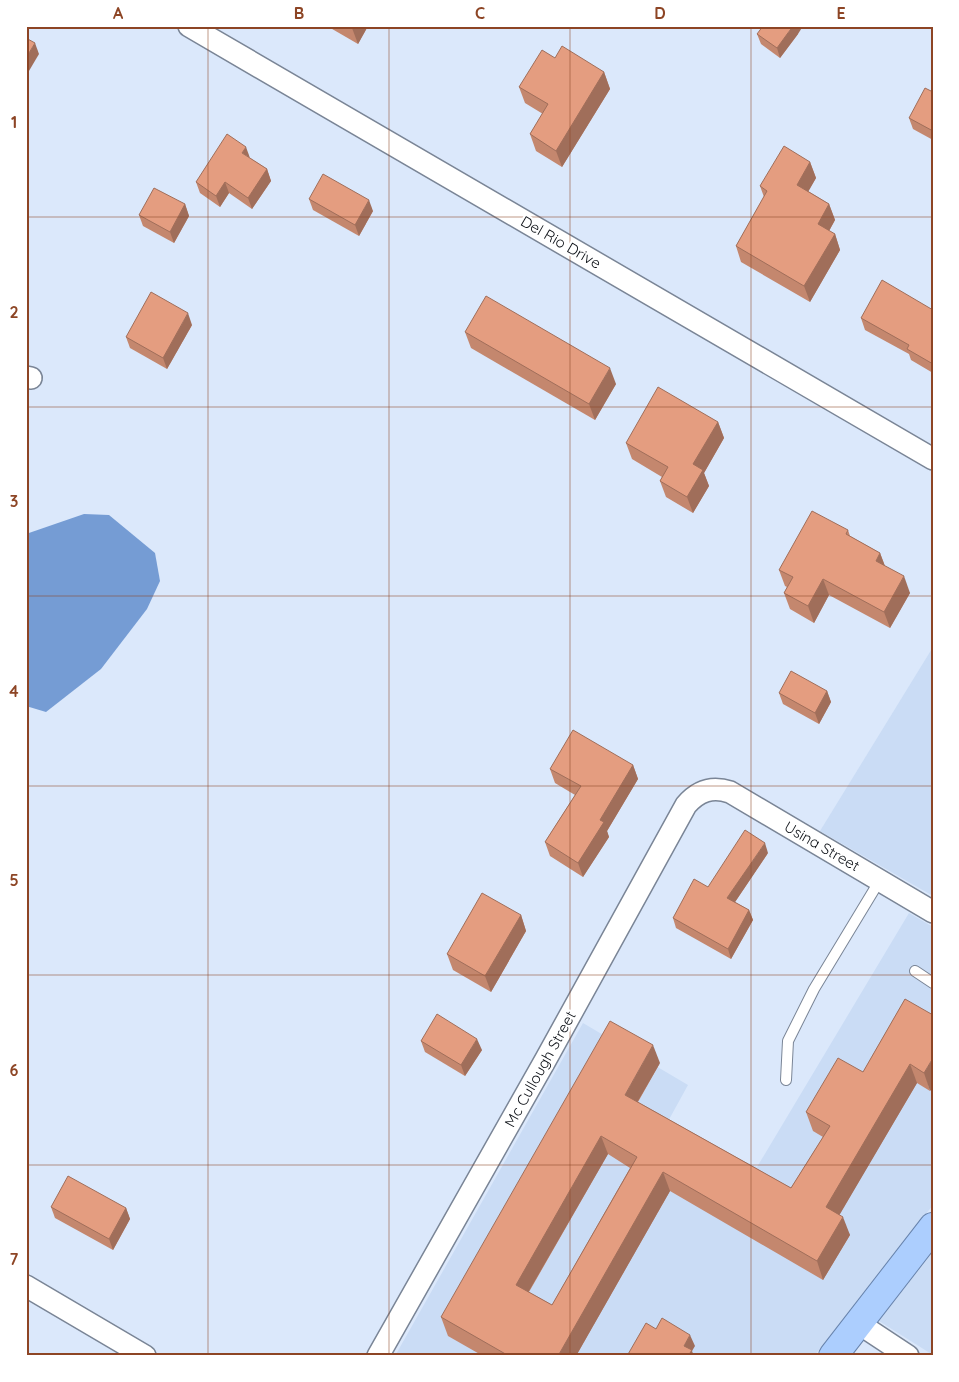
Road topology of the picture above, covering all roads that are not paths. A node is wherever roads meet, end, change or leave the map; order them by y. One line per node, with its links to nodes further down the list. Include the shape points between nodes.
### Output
1 (189, 26): 2 (street, Del Rio Drive)
2 (933, 458)
3 (708, 789): 4 (street, Usina Street, via 730,792); 13 (street, Mc Cullough Street, via 693,797 686,806)
4 (880, 880): 5 (street, Usina Street); 8 (lane, via 814,989 788,1041)
5 (933, 912)
6 (915, 971): 7 (lane)
7 (933, 983)
8 (786, 1080)
9 (933, 1227): 11 (highway)
10 (26, 1286): 12 (street)
11 (858, 1323): 14 (highway); 15 (street)
12 (145, 1356)
13 (378, 1356)
14 (833, 1356)
15 (908, 1356)

